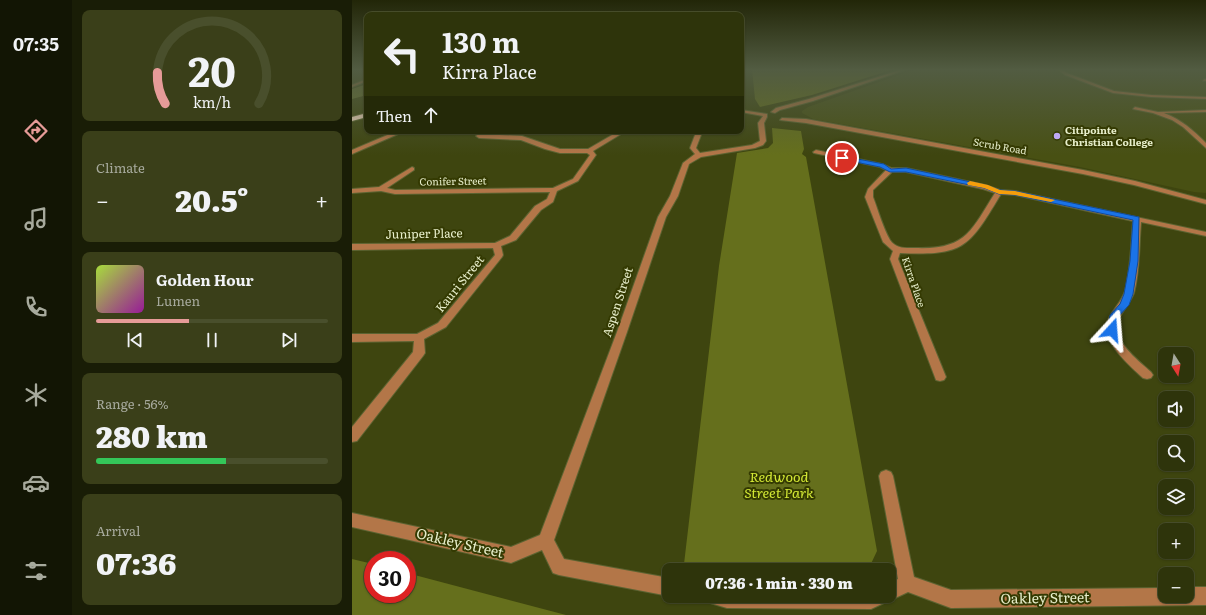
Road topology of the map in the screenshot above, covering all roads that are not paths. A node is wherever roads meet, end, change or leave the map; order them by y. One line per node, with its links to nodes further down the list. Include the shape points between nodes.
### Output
1 (815, 98): 2 (street)
2 (789, 106): 7 (street); 10 (street, via 786,111)
3 (1135, 108): 8 (street)
4 (364, 109): 9 (highway)
5 (1206, 111): 8 (street)
6 (744, 112): 13 (street)
7 (773, 112): 10 (street, Scrub Road); 13 (street)
8 (1154, 112): 19 (street, via 1185,126)
9 (352, 113)
10 (788, 115): 14 (street, Scrub Road); 14 (street, Scrub Road, via 779,119)
11 (364, 116): 12 (highway)
12 (352, 120)
13 (766, 120): 23 (street, Aspen Street, via 761,144)
14 (806, 121): 30 (street, Scrub Road, via 1083,172)
15 (395, 134): 21 (street)
16 (617, 134): 20 (street)
17 (698, 134): 23 (street, via 693,148)
18 (479, 136): 20 (street, via 513,136 560,151)
19 (1206, 146)
20 (589, 151): 27 (street, via 593,155 591,160 576,180)
21 (352, 152)
22 (816, 152): 25 (street)
23 (700, 155): 45 (street, Aspen Street, via 686,163 674,196 662,217)
24 (412, 169): 26 (street)
25 (890, 170): 29 (street, via 906,170); 37 (street, Kirra Place, via 870,190 869,197 887,242)
26 (380, 188): 27 (street, Conifer Street, via 395,192); 28 (street, Conifer Street)
27 (554, 190): 35 (street, via 550,200 538,208 513,238)
28 (352, 191)
29 (999, 192): 33 (street); 37 (street, via 970,236 961,243 950,248 932,250)
30 (1190, 198): 31 (street, Scrub Road); 32 (street, Scrub Road)
31 (1206, 202)
32 (1206, 205)
33 (1137, 218): 34 (street); 40 (street, via 1134,261 1128,294 1124,305 1115,315 1112,330 1116,342 1126,355)
34 (1206, 234)
35 (496, 245): 36 (street, Juniper Place); 38 (street, Kauri Street, via 499,255 442,325)
36 (352, 247)
37 (897, 250): 41 (street, Kirra Place, via 894,259)
38 (419, 337): 39 (street); 42 (street, via 419,353)
39 (352, 338)
40 (1147, 375)
41 (940, 377)
42 (352, 437)
43 (886, 476): 46 (street)
44 (352, 520): 45 (street, Oakley Street, via 511,555)
45 (546, 540): 47 (street, via 559,567)
46 (907, 583): 48 (street); 49 (street, Oakley Street, via 951,599)
47 (662, 586)
48 (896, 588)
49 (1206, 596)

